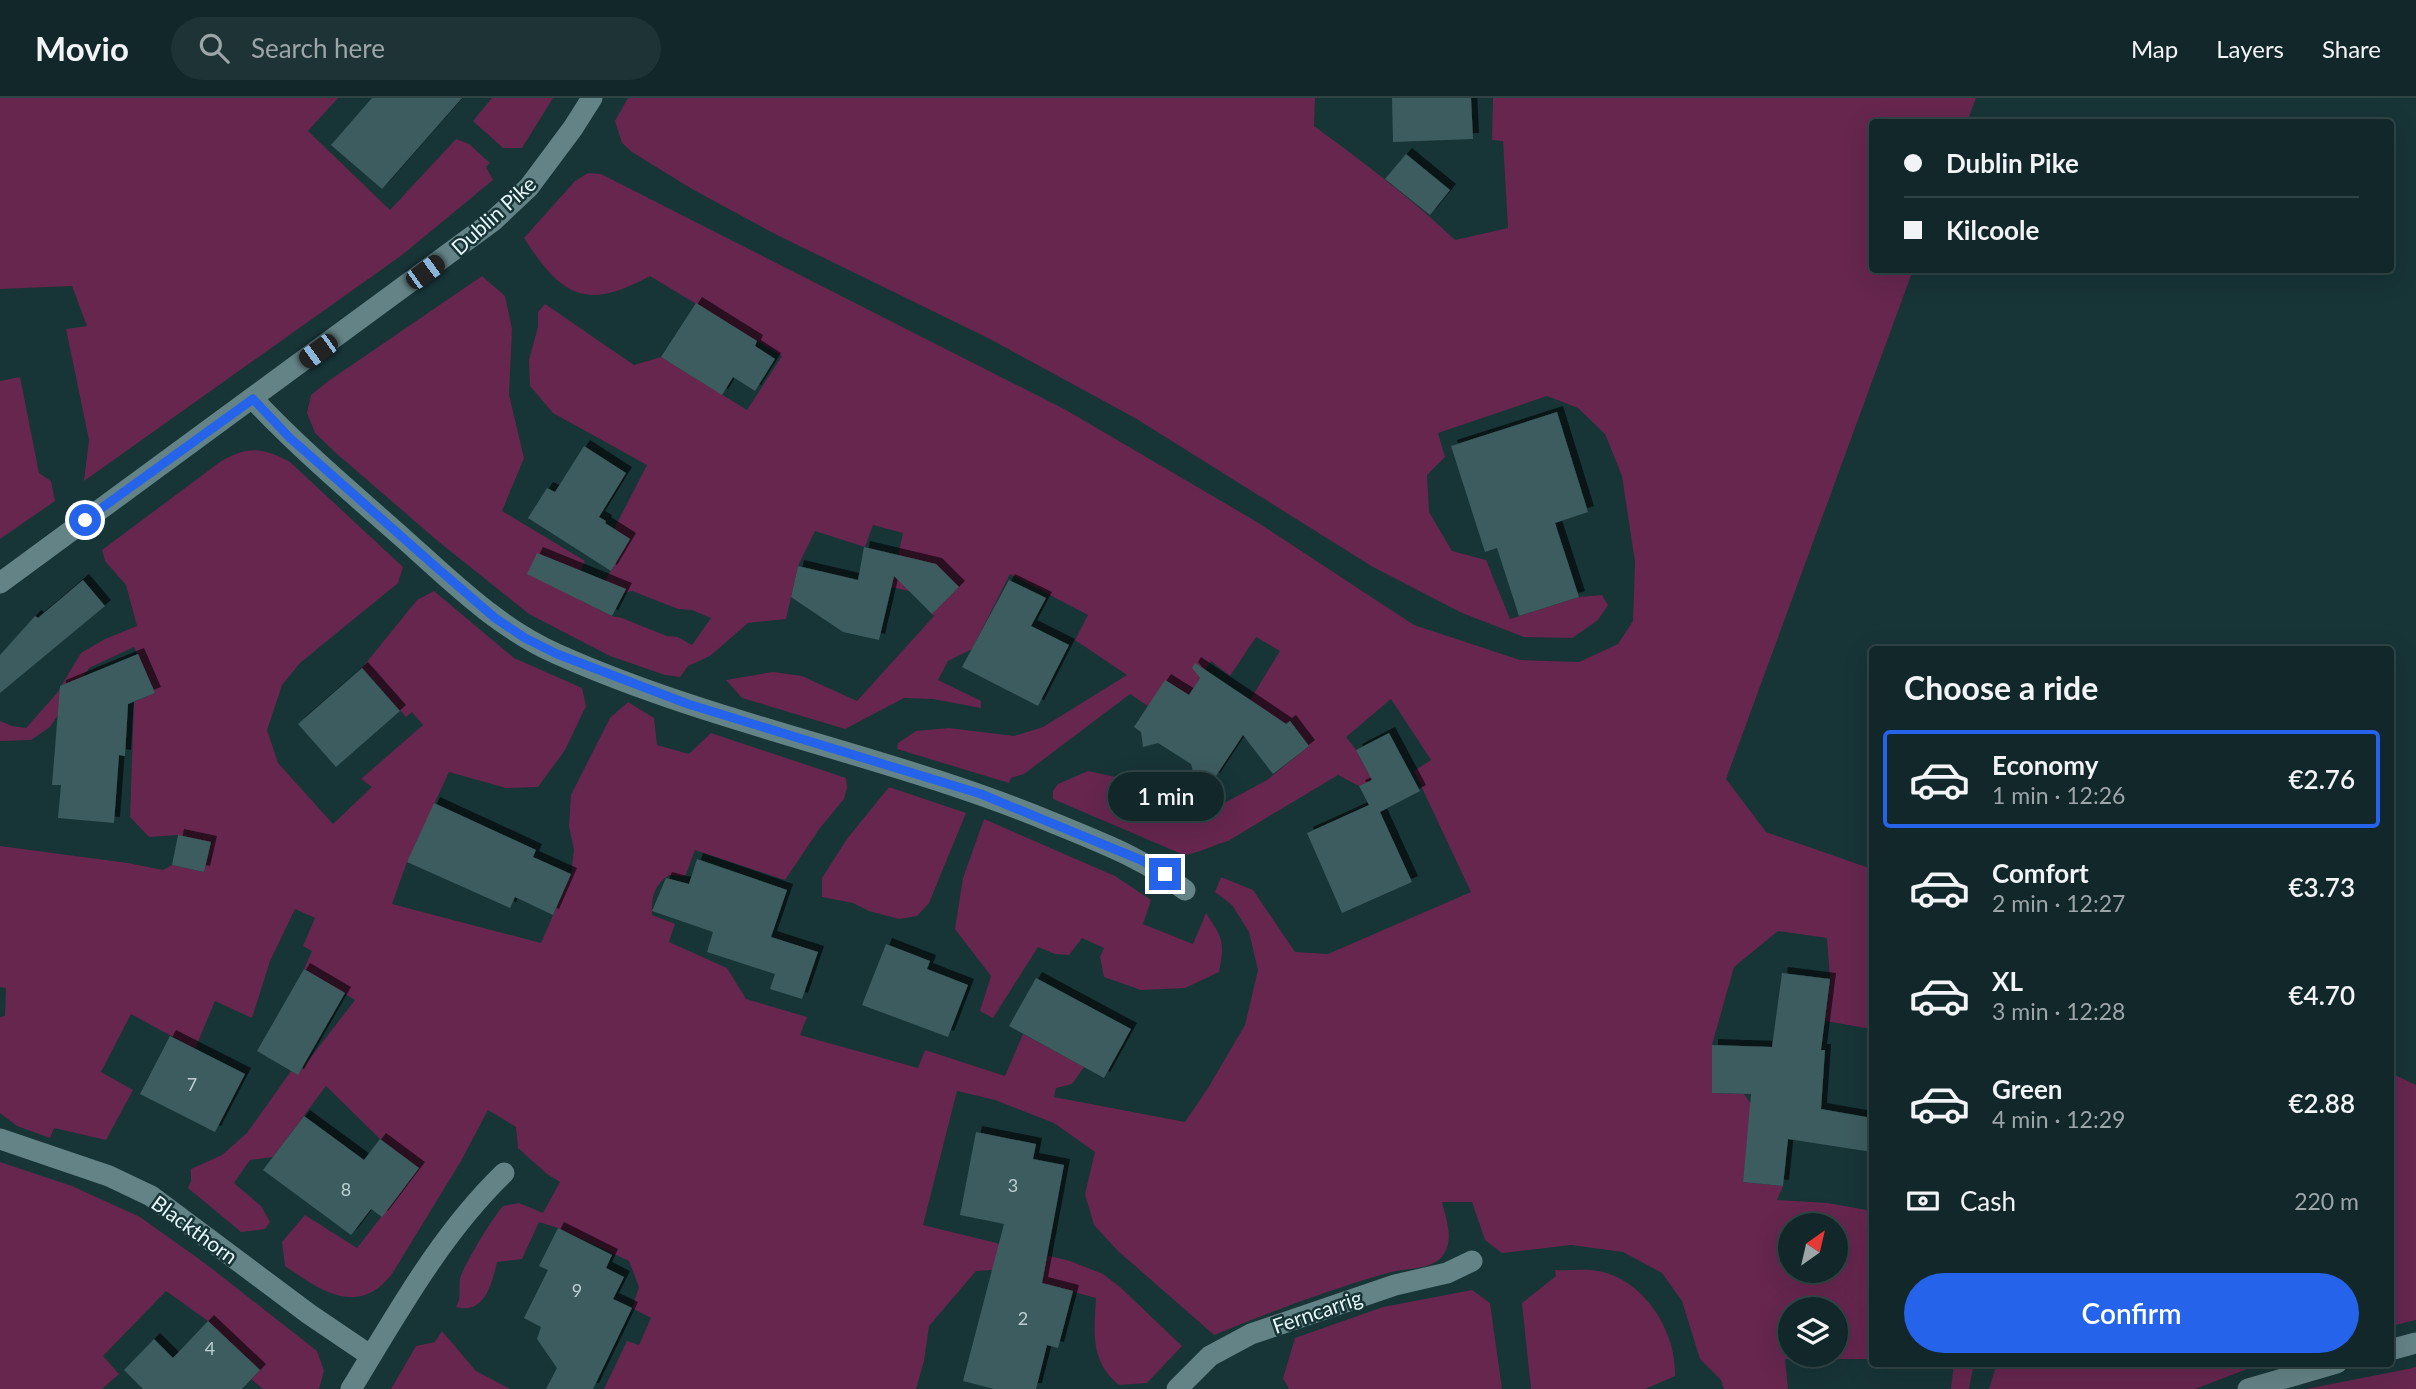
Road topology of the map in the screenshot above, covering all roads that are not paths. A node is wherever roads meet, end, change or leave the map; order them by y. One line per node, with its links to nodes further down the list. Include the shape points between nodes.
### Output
1 (592, 98): 2 (street, Dublin Pike, via 529,187 493,221)
2 (253, 399): 3 (street, Dublin Pike); 4 (street, via 290,438 436,567 525,638 688,704 1006,803 1141,860)
3 (0, 583)
4 (1185, 890)
5 (0, 1139): 10 (street, Blackthorn, via 109,1176 151,1196)
6 (504, 1172): 10 (street, via 445,1241)
7 (1472, 1261): 13 (street, Ferncarrig, via 1447,1273 1395,1285 1251,1334 1210,1356)
8 (2416, 1343): 9 (street)
9 (2394, 1349)
10 (371, 1356): 12 (street)
11 (2323, 1367): 14 (street)
12 (351, 1389)
13 (1177, 1389)
14 (2248, 1389)

